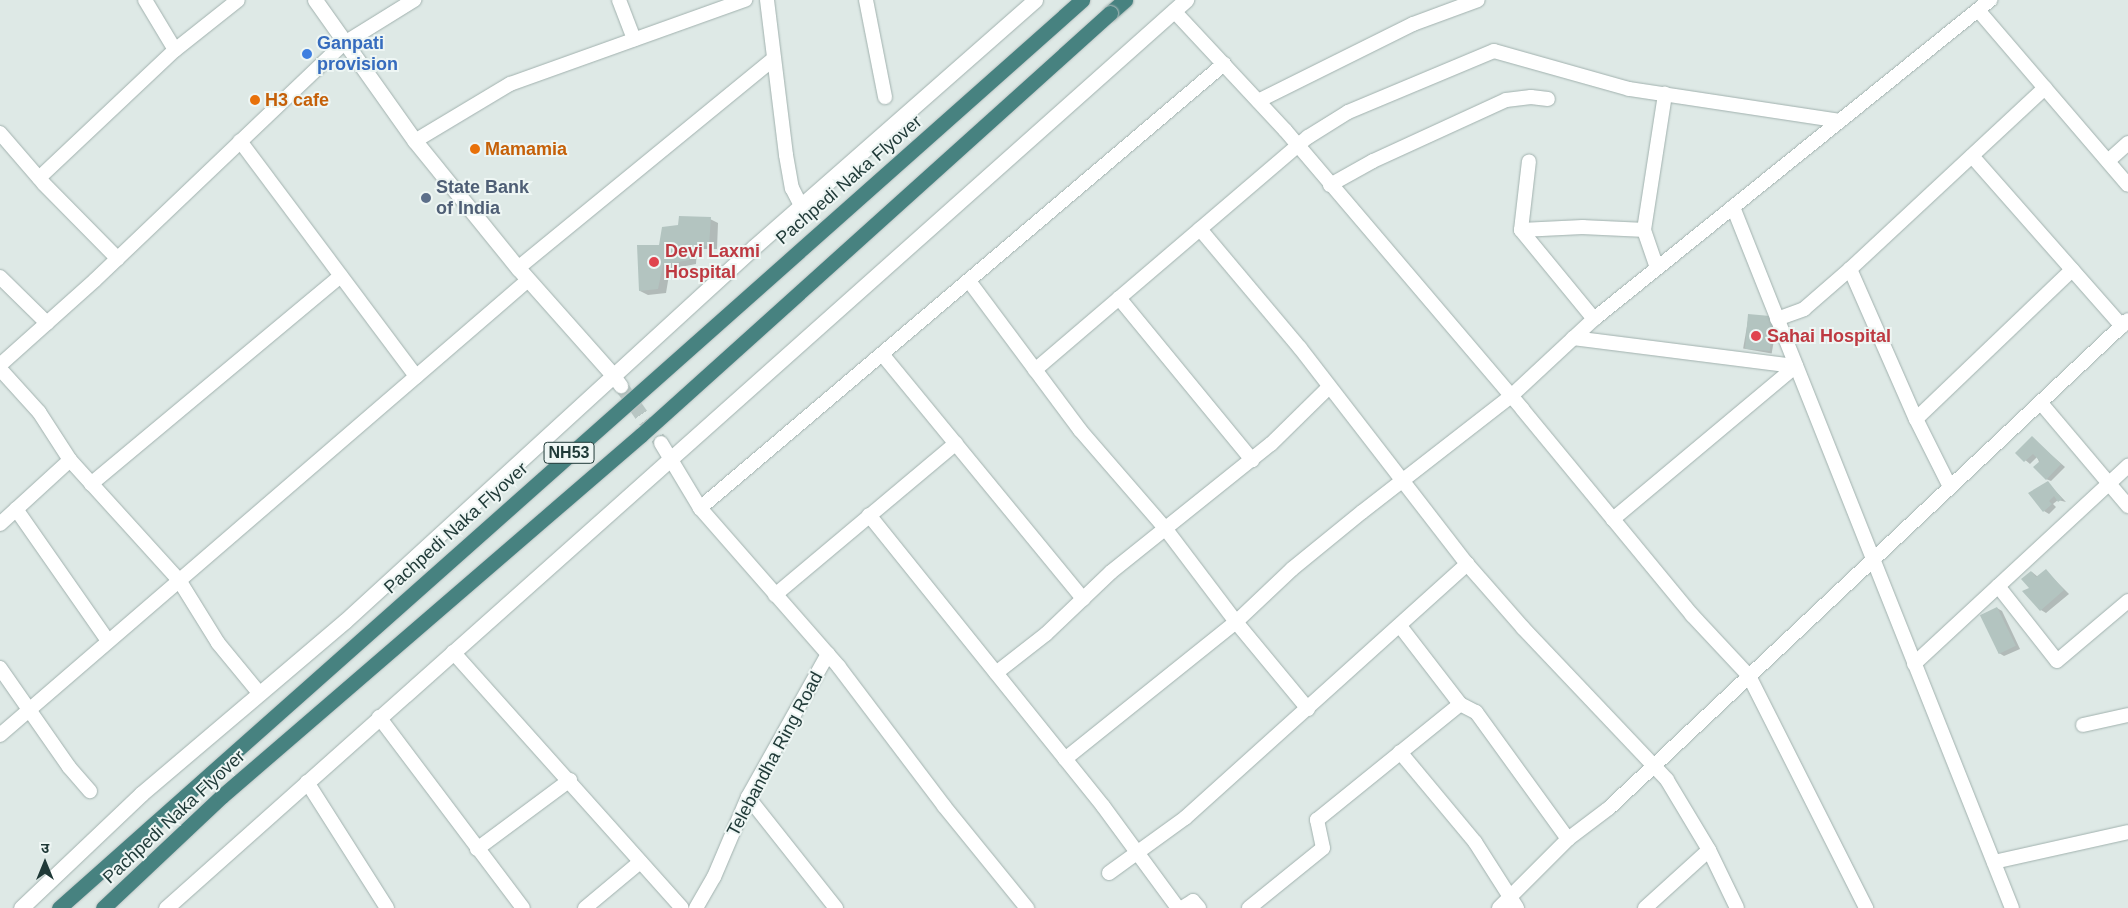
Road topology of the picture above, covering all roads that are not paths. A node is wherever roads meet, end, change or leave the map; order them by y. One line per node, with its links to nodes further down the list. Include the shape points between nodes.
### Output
1 (145, 0): 19 (street)
2 (238, 0): 19 (street)
3 (315, 0): 18 (main road)
4 (414, 0): 18 (street)
5 (619, 0): 17 (street)
6 (745, 0): 17 (street)
7 (767, 0): 20 (street)
8 (866, 0): 24 (street)
9 (1035, 0): 39 (main road)
10 (1082, 0): 128 (highway, Pachpedi Naka Flyover / NH53, bridge)
11 (1125, 0): 129 (highway, Pachpedi Naka Flyover / NH53, bridge, via 641,435 222,796)
12 (1186, 0): 16 (main road)
13 (1478, 0): 26 (street, via 1414,24)
14 (1990, 0): 15 (street)
15 (1978, 10): 22 (street); 27 (street)
16 (1174, 11): 21 (street); 71 (main road)
17 (634, 40): 30 (street, via 510,84)
18 (343, 44): 29 (street); 30 (main road, via 352,50)
19 (175, 50): 36 (street)
20 (773, 58): 39 (street, via 792,188); 45 (street)
21 (1224, 64): 26 (street); 52 (street)
22 (2045, 88): 33 (street); 35 (street)
23 (1665, 94): 27 (street); 32 (street, via 1629,89 1494,51 1348,112); 43 (street)
24 (885, 97)
25 (1548, 99): 37 (street, via 1506,100 1373,161)
26 (1258, 101): 32 (street)
27 (1840, 121): 40 (street)
28 (0, 133): 36 (street)
29 (240, 141): 44 (street); 49 (street)
30 (415, 141): 45 (main road)
31 (2128, 143): 35 (street)
32 (1298, 147): 37 (street); 41 (street)
33 (1972, 156): 47 (street); 48 (street)
34 (1529, 161): 42 (street)
35 (2108, 161): 38 (street)
36 (39, 178): 44 (street)
37 (1330, 185): 66 (street)
38 (2128, 185)
39 (802, 206): 64 (main road)
40 (1733, 207): 46 (street); 55 (street)
41 (1200, 229): 53 (street); 65 (street)
42 (1521, 230): 43 (street, via 1582,227); 54 (street)
43 (1644, 230): 46 (street)
44 (118, 259): 57 (street)
45 (518, 268): 51 (main road)
46 (1657, 268): 54 (street)
47 (1850, 269): 55 (street, via 1804,308); 68 (street)
48 (2072, 270): 56 (street); 68 (street)
49 (341, 276): 63 (street); 77 (street)
50 (0, 277): 57 (street)
51 (528, 280): 63 (street); 64 (main road)
52 (969, 281): 59 (street); 62 (street)
53 (1119, 298): 62 (street); 73 (street)
54 (1594, 319): 58 (street)
55 (1777, 319): 60 (street)
56 (2125, 323): 67 (street)
57 (47, 324): 61 (street)
58 (1573, 338): 60 (street); 66 (street)
59 (882, 354): 70 (street); 80 (street, via 806,414)
60 (1796, 366): 83 (street); 86 (street)
61 (0, 367): 72 (street, via 39,412)
62 (1035, 370): 85 (street, via 1080,430)
63 (416, 376): 88 (street)
64 (617, 381): 102 (main road)
65 (1329, 387): 73 (street); 75 (street)
66 (1511, 396): 75 (street); 83 (street)
67 (2041, 403): 76 (street); 78 (street)
68 (1916, 419): 78 (street)
69 (661, 443): 71 (street)
70 (956, 443): 82 (street); 91 (street)
71 (671, 459): 80 (street); 96 (main road)
72 (70, 460): 77 (street); 81 (street)
73 (1252, 460): 85 (street)
74 (2128, 466): 76 (street)
75 (1404, 480): 87 (street); 93 (street, via 1292,569)
76 (2110, 483): 79 (street); 89 (street)
77 (91, 484): 88 (street)
78 (1950, 487): 86 (street)
79 (2128, 506)
80 (700, 508): 90 (street)
81 (16, 509): 84 (street); 95 (street)
82 (869, 516): 90 (street); 100 (street)
83 (1613, 519): 101 (street, via 1692,615)
84 (0, 524)
85 (1165, 528): 91 (street); 93 (street)
86 (1872, 560): 98 (street); 101 (street)
87 (1467, 564): 94 (street); 112 (street)
88 (179, 580): 95 (street); 102 (street, via 218,643)
89 (1998, 586): 92 (street, via 2057,661); 98 (street)
90 (775, 595): 97 (street)
91 (1083, 599): 100 (street, via 1046,634)
92 (2128, 601)
93 (1236, 622): 104 (street); 111 (street)
94 (1400, 626): 103 (street); 104 (street)
95 (108, 641): 105 (street)
96 (453, 652): 107 (main road); 113 (street)
97 (828, 654): 116 (street, Telebandha Ring Road); 126 (street)
98 (1914, 664): 123 (street)
99 (0, 668): 105 (street)
100 (996, 673): 111 (street)
101 (1749, 676): 112 (street); 144 (street)
102 (260, 694): 127 (main road, via 141,794)
103 (1460, 704): 110 (street); 118 (street, via 1476,712)
104 (1308, 709): 121 (street, via 1185,818)
105 (28, 710): 109 (street); 115 (street)
106 (2128, 715): 108 (street)
107 (379, 717): 114 (main road); 119 (street)
108 (2083, 725)
109 (0, 735)
110 (1400, 752): 125 (street, via 1475,842); 140 (street, via 1317,820 1323,848)
111 (1065, 759): 121 (street)
112 (1653, 766): 118 (street, via 1609,808); 120 (street, via 1667,780)
113 (570, 780): 119 (street); 122 (street)
114 (307, 782): 130 (main road); 131 (street)
115 (90, 790)
116 (748, 797): 135 (street, Telebandha Ring Road, via 714,877); 136 (street)
117 (2128, 832): 123 (street)
118 (1568, 839): 125 (street)
119 (477, 849): 132 (street)
120 (1709, 850): 142 (street); 143 (street)
121 (1137, 853): 124 (street); 137 (street)
122 (640, 862): 133 (street); 134 (street)
123 (1994, 862): 145 (street)
124 (1109, 873)
125 (1514, 902): 141 (street)
126 (1024, 907)
127 (21, 908)
128 (59, 908)
129 (103, 908)
130 (166, 908)
131 (386, 908)
132 (523, 908)
133 (585, 908)
134 (682, 908)
135 (696, 908)
136 (836, 908)
137 (1178, 908)
138 (1182, 908): 139 (street, via 1193,901)
139 (1199, 908)
140 (1249, 908)
141 (1498, 908)
142 (1645, 908)
143 (1737, 908)
144 (1866, 908)
145 (2012, 908)

